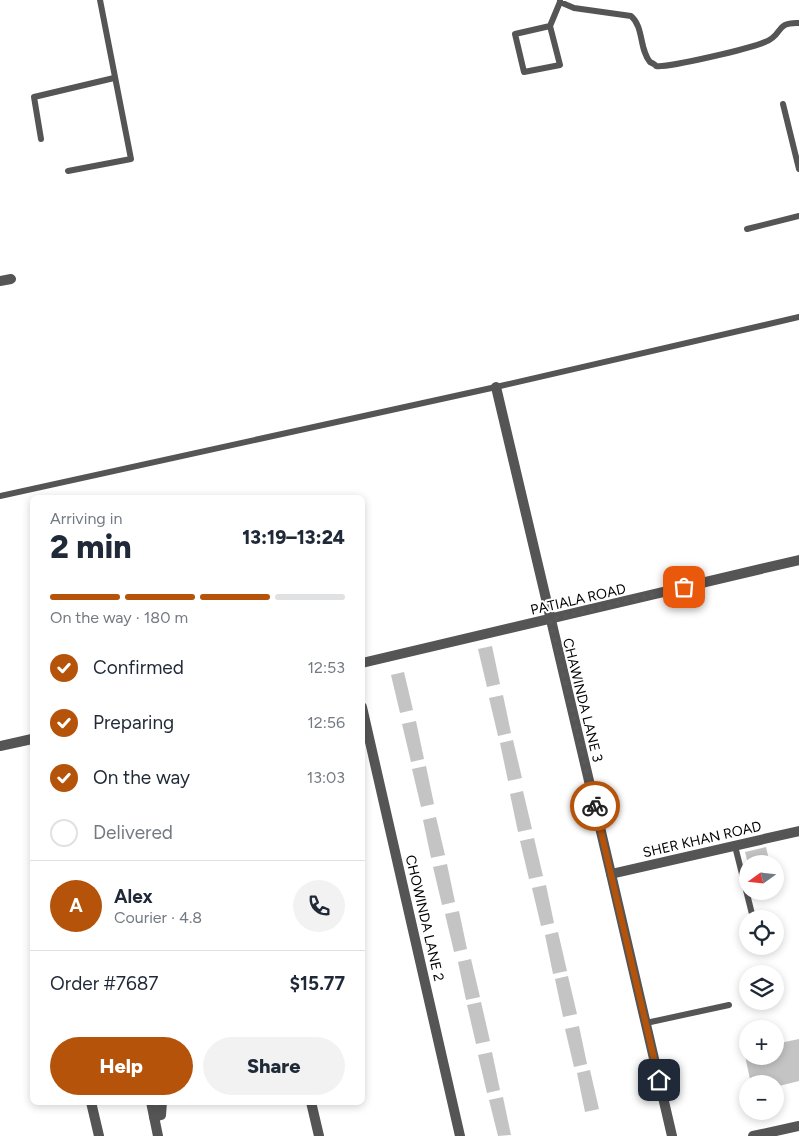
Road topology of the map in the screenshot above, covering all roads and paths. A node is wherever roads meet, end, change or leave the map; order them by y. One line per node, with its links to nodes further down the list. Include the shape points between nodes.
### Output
1 (100, 0): 5 (lane)
2 (560, 1): 3 (lane, via 574,8 631,16 636,21 650,62 657,66 768,42 782,25); 4 (lane)
3 (799, 23)
4 (550, 26): 4 (lane, via 515,34 524,72 560,65)
5 (114, 78): 7 (lane, via 34,97); 9 (lane, via 131,159)
6 (782, 104): 8 (lane)
7 (41, 139)
8 (799, 169)
9 (68, 171)
10 (799, 216): 11 (lane)
11 (747, 229)
12 (11, 279): 13 (street)
13 (0, 281)
14 (799, 317): 15 (lane)
15 (496, 387): 16 (lane); 18 (street, CHAWINDA LANE 3)
16 (0, 496)
17 (799, 560): 18 (street, PATIALA ROAD)
18 (550, 620): 19 (street, PATIALA ROAD); 25 (street, CHAWINDA LANE 3)
19 (365, 662)
20 (365, 720): 38 (street, CHOWINDA LANE 2)
21 (30, 739): 22 (street)
22 (0, 746)
23 (799, 831): 24 (street, SHER KHAN ROAD)
24 (735, 846): 25 (street, SHER KHAN ROAD); 26 (lane)
25 (612, 874): 28 (street, CHAWINDA LANE 3)
26 (751, 910)
27 (729, 1005): 28 (lane)
28 (646, 1023): 39 (street, CHAWINDA LANE 3)
29 (92, 1105): 35 (street)
30 (152, 1105): 33 (street)
31 (162, 1105): 33 (street, via 162,1115)
32 (312, 1105): 37 (street)
33 (154, 1117): 36 (street)
34 (799, 1126): 40 (street)
35 (99, 1136)
36 (158, 1136)
37 (319, 1136)
38 (460, 1136)
39 (672, 1136)
40 (753, 1136)

